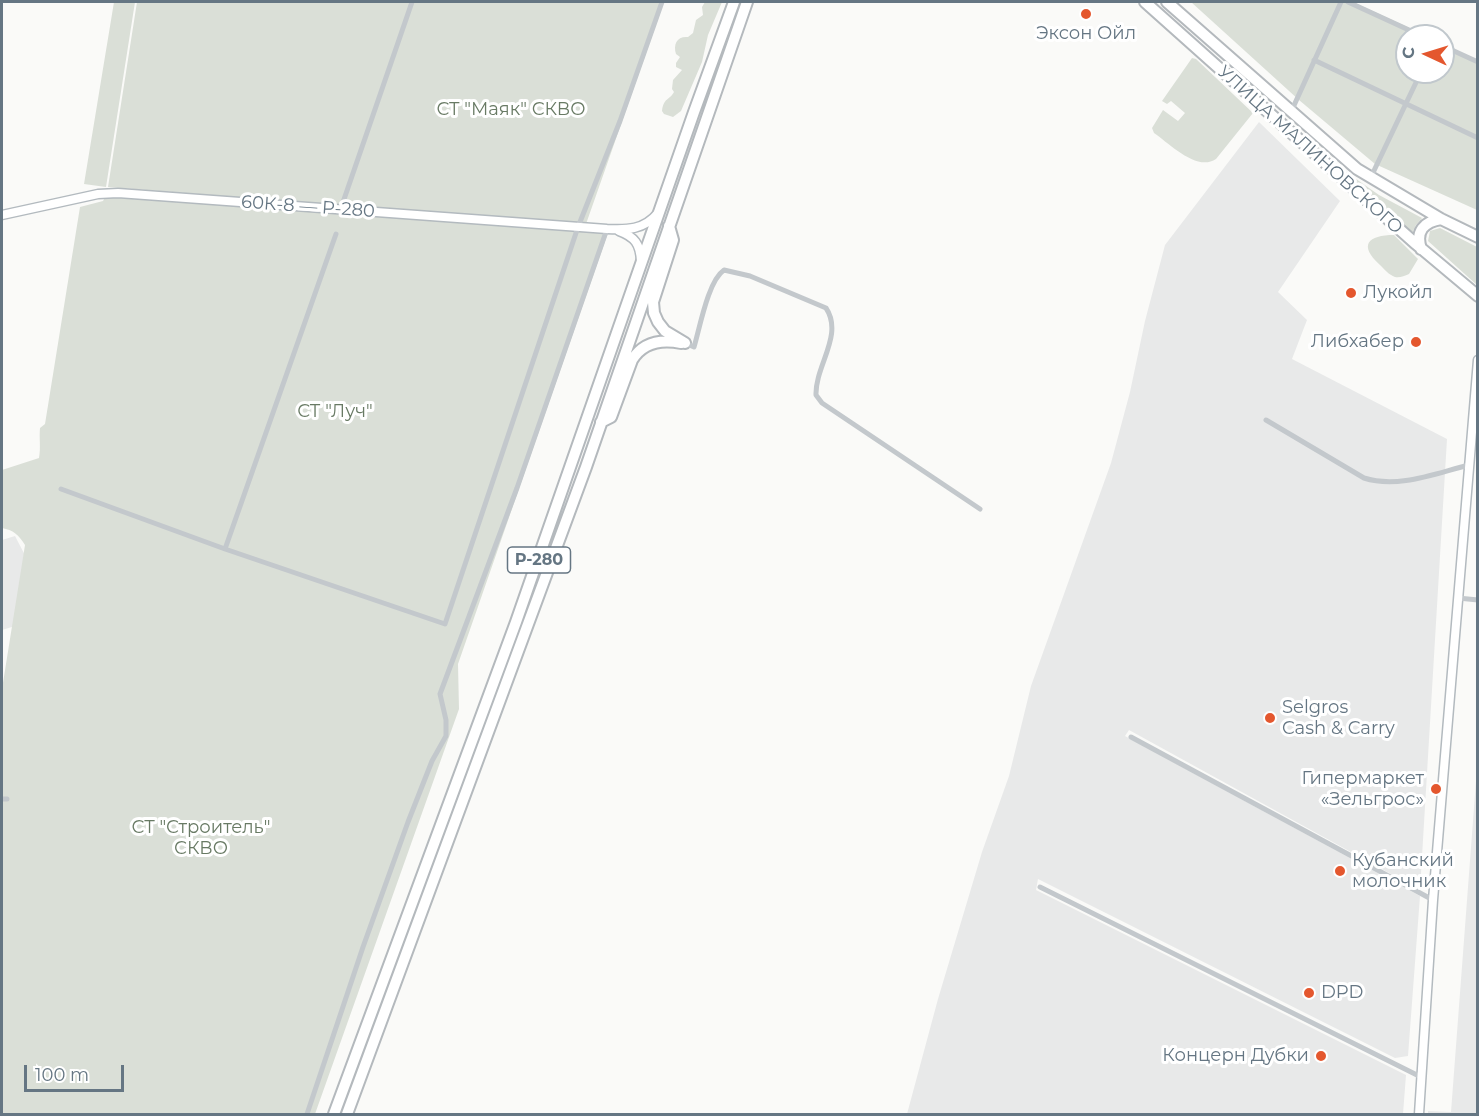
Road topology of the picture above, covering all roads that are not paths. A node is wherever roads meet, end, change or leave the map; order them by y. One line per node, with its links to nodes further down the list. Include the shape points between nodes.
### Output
1 (412, 2): 20 (street)
2 (662, 2): 25 (street)
3 (734, 2): 15 (highway, Р-280)
4 (747, 2): 17 (highway, Р-280)
5 (1145, 2): 29 (highway, УЛИЦА МАЛИНОВСКОГО)
6 (1167, 2): 16 (highway, УЛИЦА МАЛИНОВСКОГО)
7 (1341, 2): 11 (street)
8 (1348, 2): 9 (street)
9 (1396, 24)
10 (1455, 51): 12 (street)
11 (1314, 60): 14 (street); 16 (street)
12 (1478, 62)
13 (1415, 84): 14 (street)
14 (1405, 104): 18 (street); 19 (street)
15 (694, 112): 17 (highway); 21 (highway, Р-280)
16 (1291, 113): 19 (highway, УЛИЦА МАЛИНОВСКОГО)
17 (706, 117): 24 (highway, Р-280)
18 (1478, 138)
19 (1370, 178): 23 (highway, УЛИЦА МАЛИНОВСКОГО)
20 (341, 208): 22 (street, 60К-8 — Р-280, via 107,192); 25 (street, 60К-8 — Р-280)
21 (661, 209): 26 (street, 60К-8 — Р-280, via 644,226); 30 (highway, Р-280)
22 (2, 215)
23 (1441, 219): 28 (highway, УЛИЦА МАЛИНОВСКОГО); 29 (highway, via 1430,221 1421,229)
24 (669, 226): 32 (highway, via 673,240 653,302 654,313 665,331); 36 (highway, Р-280)
25 (578, 227): 26 (street, 60К-8 — Р-280); 41 (street, via 445,624)
26 (611, 230): 30 (street, via 638,243); 48 (street, via 440,694 446,736 408,822)
27 (336, 234): 41 (street)
28 (1478, 237)
29 (1421, 249): 31 (highway, УЛИЦА МАЛИНОВСКОГО)
30 (641, 266): 35 (highway, Р-280)
31 (1478, 296)
32 (684, 344): 36 (highway, via 658,342 637,352 611,417); 40 (street, via 694,347 713,285 724,270 750,276 826,308 833,324 817,378 816,395 822,403)
33 (1478, 360): 34 (street)
34 (1476, 400): 38 (street)
35 (592, 408): 36 (highway); 49 (highway, Р-280)
36 (603, 417): 50 (highway, Р-280)
37 (1266, 420): 38 (street, via 1373,480 1394,482)
38 (1469, 465): 42 (street)
39 (61, 489): 41 (street)
40 (980, 509)
41 (225, 549)
42 (1458, 598): 43 (street); 46 (street)
43 (1478, 600)
44 (1131, 737): 46 (street)
45 (1040, 887): 47 (street)
46 (1433, 900): 47 (street)
47 (1421, 1077): 51 (street)
48 (307, 1114)
49 (334, 1114)
50 (347, 1114)
51 (1419, 1114)

